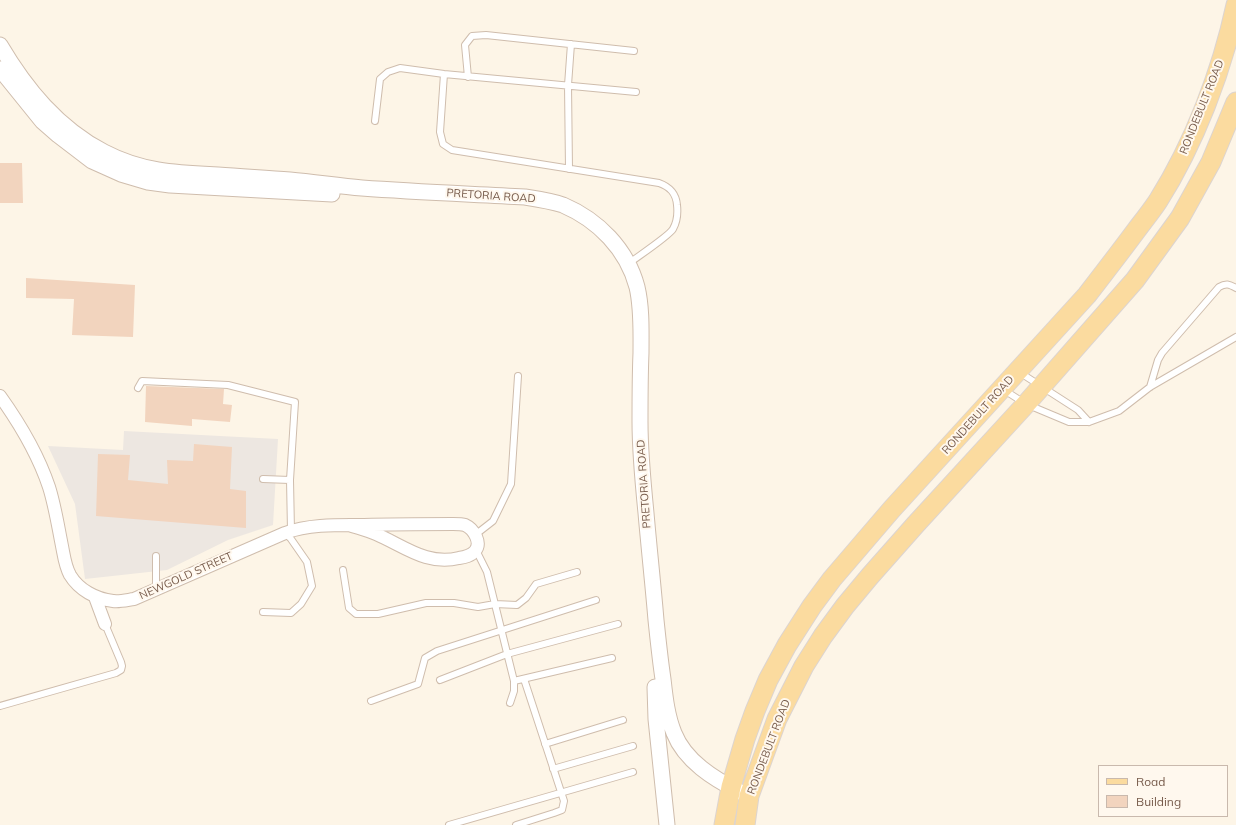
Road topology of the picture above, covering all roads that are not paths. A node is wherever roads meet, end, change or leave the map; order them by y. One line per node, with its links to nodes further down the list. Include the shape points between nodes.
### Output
1 (1235, 7): 18 (main road, RONDEBULT ROAD, via 1225,50 1208,98 1190,143 1158,201 1087,295)
2 (571, 44): 4 (lane); 7 (lane, via 486,35 472,36 465,45); 8 (lane)
3 (1, 49): 13 (street, PRETORIA ROAD, via 42,105 61,123 99,150 150,169)
4 (634, 51)
5 (0, 69): 13 (street, PRETORIA ROAD, via 42,121 92,161 148,182)
6 (444, 74): 7 (lane); 11 (lane, via 400,68 388,72 380,80); 12 (lane, via 440,132 443,144 452,150)
7 (468, 77): 8 (lane)
8 (568, 85): 9 (lane); 12 (lane)
9 (636, 92)
10 (1236, 102): 20 (main road, RONDEBULT ROAD, via 1211,162 1180,218 1135,280)
11 (375, 121)
12 (569, 169): 15 (lane, via 659,183 672,190 678,212 672,231)
13 (161, 177): 14 (street, PRETORIA ROAD, via 178,173 544,200 584,215 603,230)
14 (615, 251): 15 (street, PRETORIA ROAD); 32 (street, PRETORIA ROAD, via 629,297 635,456)
15 (628, 264): 32 (street, PRETORIA ROAD, via 637,287 640,309 640,423)
16 (1236, 288): 21 (lane, via 1230,284 1219,287 1162,353)
17 (1236, 337): 21 (lane)
18 (1018, 371): 20 (lane); 23 (main road, RONDEBULT ROAD)
19 (518, 376): 31 (lane, via 511,484 493,521)
20 (1041, 386): 25 (main road, RONDEBULT ROAD); 26 (lane, via 1078,410)
21 (1150, 387): 26 (lane, via 1119,411)
22 (138, 388): 28 (lane, via 142,381 228,385 295,402)
23 (1002, 389): 25 (lane); 59 (main road, RONDEBULT ROAD, via 892,509 812,606 768,680 745,739)
24 (0, 396): 38 (street, NEWGOLD STREET, via 24,431 49,487 65,561 71,575 81,588)
25 (1026, 404): 26 (lane, via 1069,422); 61 (main road, RONDEBULT ROAD, via 870,576 823,636 786,699)
26 (1089, 422)
27 (263, 479): 28 (lane)
28 (290, 480): 30 (lane)
29 (350, 525): 30 (street, NEWGOLD STREET, via 314,527); 31 (street, NEWGOLD STREET, via 453,524 464,525); 33 (street, via 427,558 442,561 469,556)
30 (288, 532): 37 (street, NEWGOLD STREET); 41 (lane, via 307,562 312,586 301,604 291,612)
31 (475, 534): 33 (street, via 478,544)
32 (645, 544): 47 (street, PRETORIA ROAD)
33 (476, 550): 40 (lane, via 487,572)
34 (156, 556): 37 (lane)
35 (343, 570): 40 (lane, via 349,608 356,614 378,614 426,603 454,603 478,607)
36 (577, 572): 40 (lane, via 536,584 517,605)
37 (156, 589): 38 (street, NEWGOLD STREET, via 134,599 114,601)
38 (95, 597): 42 (street)
39 (596, 600): 44 (lane)
40 (495, 604): 44 (lane)
41 (263, 612)
42 (105, 624): 53 (lane, via 121,662 121,670)
43 (618, 624): 45 (lane)
44 (501, 630): 45 (lane); 51 (lane, via 437,651 425,658 418,684)
45 (507, 654): 49 (lane); 50 (lane)
46 (612, 658): 48 (lane)
47 (657, 666): 59 (street, via 667,711 682,749 704,770); 64 (street, via 656,719)
48 (524, 679): 50 (lane); 55 (lane)
49 (440, 680)
50 (514, 682): 52 (lane)
51 (371, 701)
52 (510, 703)
53 (0, 706)
54 (623, 720): 55 (lane)
55 (545, 744): 57 (lane)
56 (633, 746): 57 (lane)
57 (553, 769): 60 (lane)
58 (633, 772): 60 (lane)
59 (731, 787): 61 (street); 65 (main road, RONDEBULT ROAD)
60 (561, 793): 62 (lane); 63 (lane, via 564,801 562,810)
61 (749, 796): 66 (main road, RONDEBULT ROAD)
62 (449, 825)
63 (516, 825)
64 (667, 825)
65 (724, 825)
66 (745, 825)

